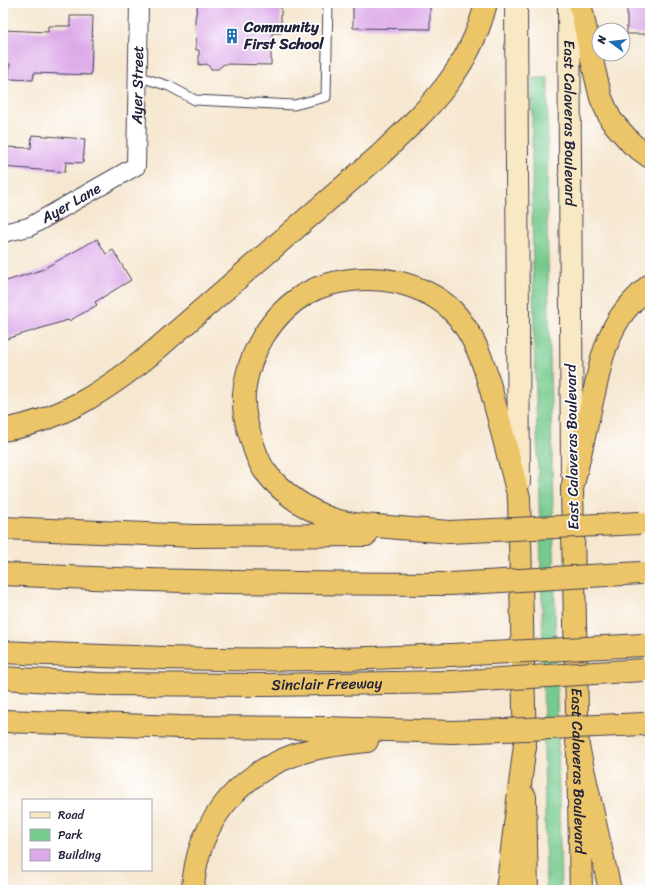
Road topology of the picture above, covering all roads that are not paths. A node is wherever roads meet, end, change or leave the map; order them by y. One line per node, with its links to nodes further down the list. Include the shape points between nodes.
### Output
1 (138, 3): 7 (street, Ayer Street)
2 (328, 3): 7 (lane, via 326,97 294,105 195,100 169,86)
3 (486, 3): 12 (highway, via 470,50 444,89 415,122 380,155 125,375 71,409 44,421)
4 (516, 3): 14 (main road)
5 (569, 3): 13 (main road, East Calaveras Boulevard)
6 (580, 3): 8 (highway, via 601,98 611,120 632,144)
7 (137, 76): 9 (street, Ayer Street)
8 (650, 157)
9 (136, 166): 10 (street, Ayer Lane, via 29,227)
10 (3, 233)
11 (650, 285): 13 (highway, via 618,318 608,339)
12 (3, 430)
13 (572, 489): 27 (highway, East Calaveras Boulevard)
14 (519, 498): 17 (highway, via 486,371 475,342 458,316 438,298 412,286 386,280 359,279 333,283 308,293 284,310 264,335 250,362 244,393 246,423 254,450 264,470 281,489 301,504 325,516 349,524); 28 (highway)
15 (647, 522): 17 (highway, bridge)
16 (3, 528): 17 (highway, via 194,536 330,536)
17 (449, 532)
18 (646, 573): 19 (highway, bridge, via 450,584 277,584)
19 (3, 574)
20 (646, 644): 21 (highway, bridge, via 327,659 227,660)
21 (3, 652)
22 (647, 670): 23 (highway, Sinclair Freeway, bridge, via 452,682 260,685 98,684)
23 (3, 678)
24 (3, 721): 26 (highway)
25 (648, 723): 26 (highway, bridge)
26 (453, 732): 29 (highway, via 336,744 302,752 267,768 245,782 209,825 199,850)
27 (577, 742): 32 (highway, East Calaveras Boulevard); 33 (highway)
28 (525, 744): 30 (highway); 31 (highway)
29 (193, 890)
30 (506, 890)
31 (527, 890)
32 (581, 890)
33 (610, 890)

